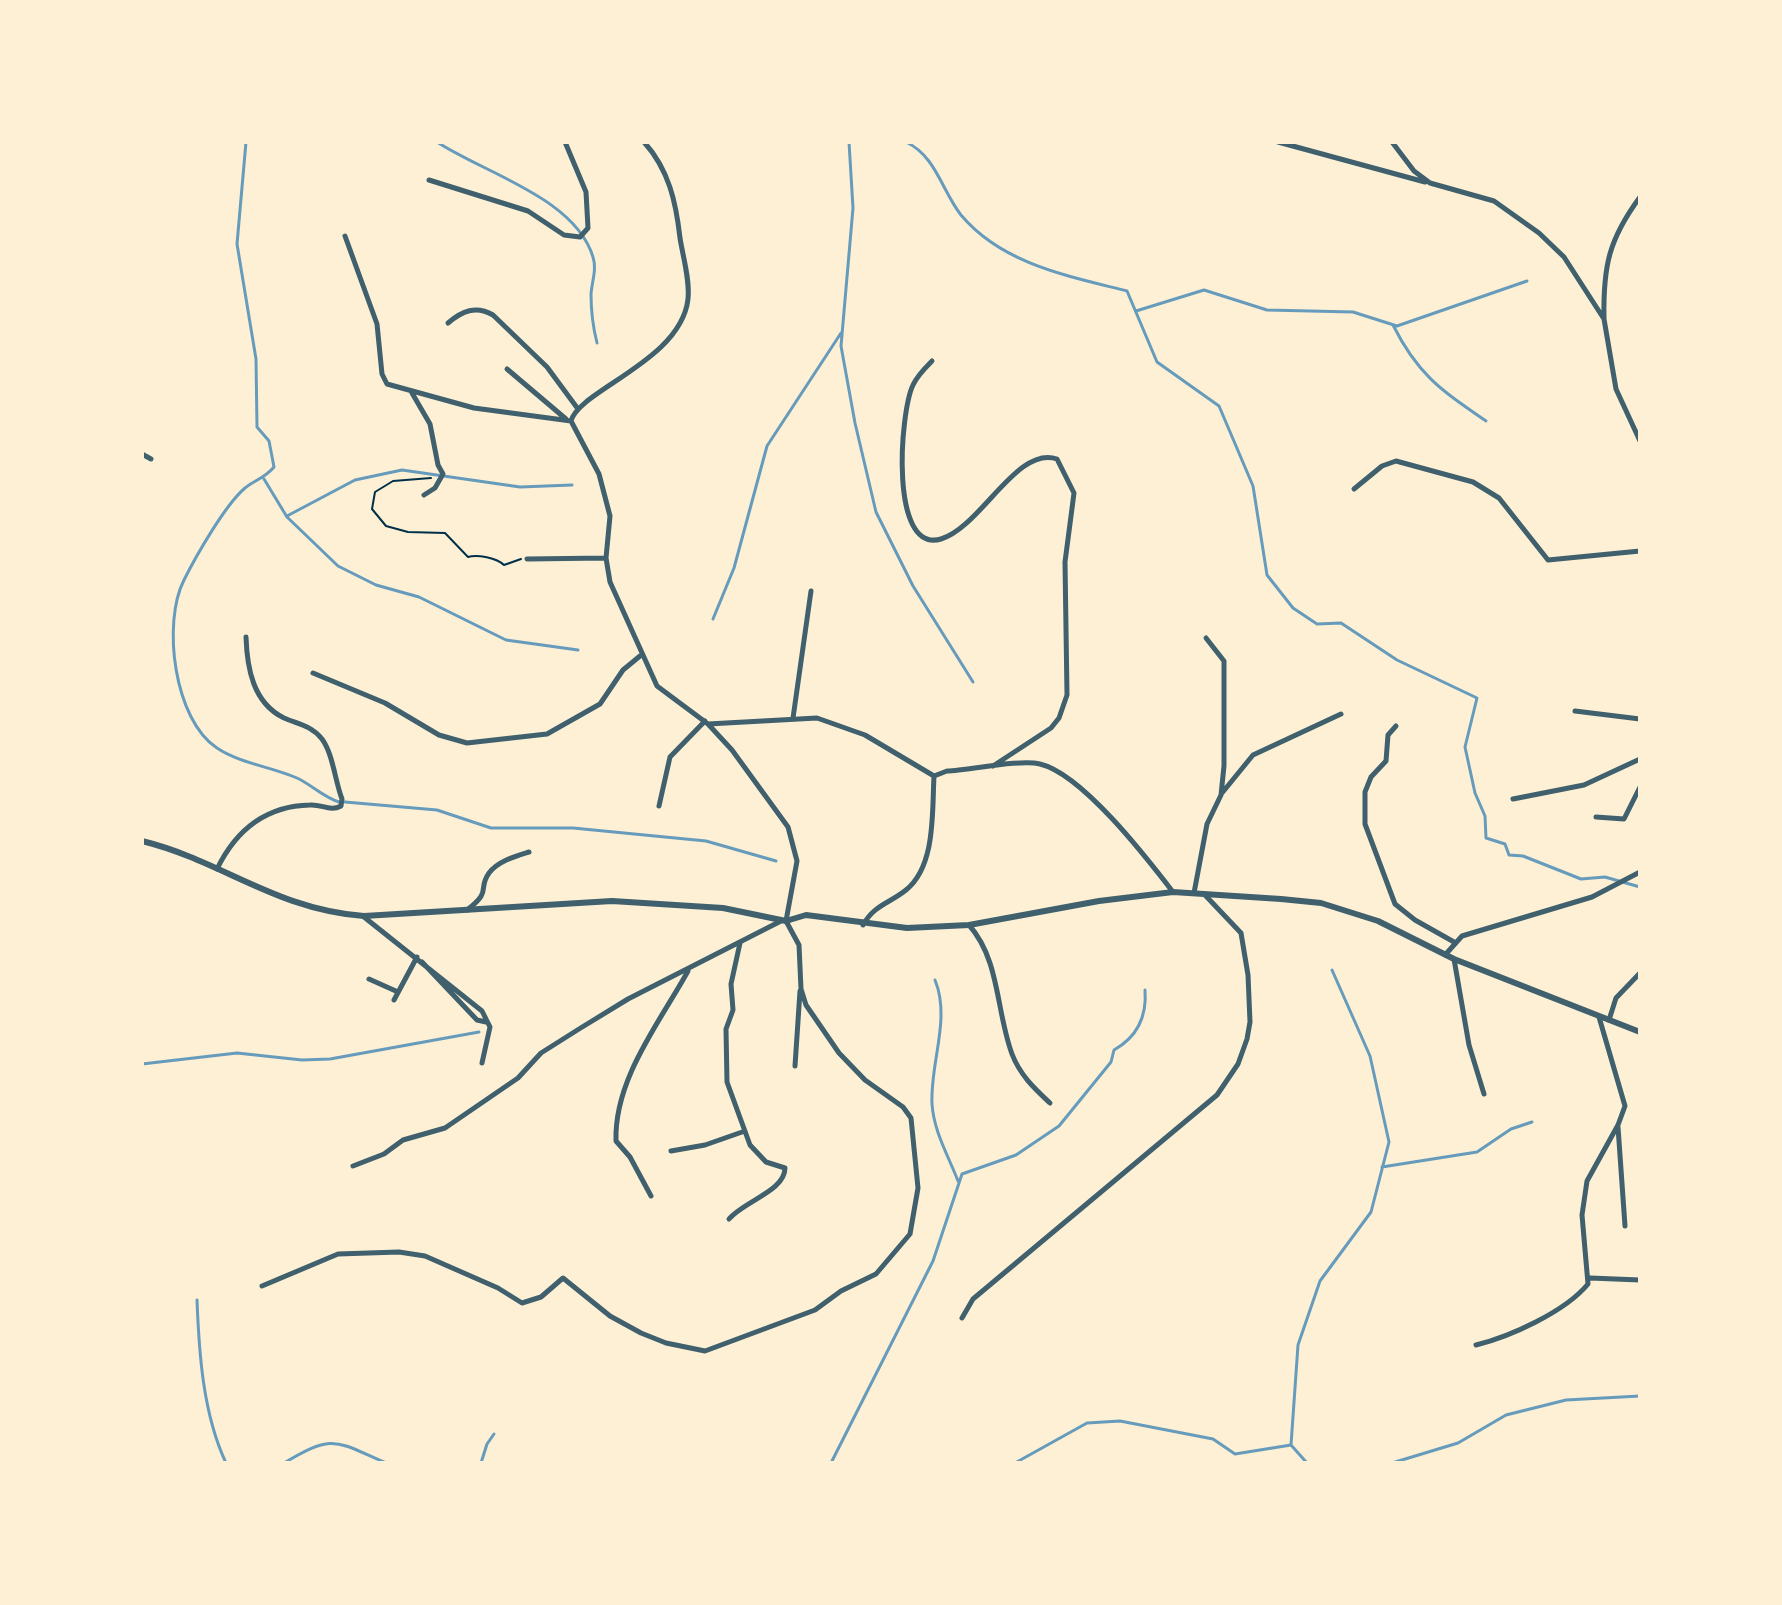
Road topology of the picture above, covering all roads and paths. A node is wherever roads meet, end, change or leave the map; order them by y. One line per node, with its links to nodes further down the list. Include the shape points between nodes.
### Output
1 (565, 142): 5 (street, via 586,192 588,228 580,237 564,235 528,211)
2 (644, 142): 14 (street, via 658,157 673,198 687,304 671,333 645,362)
3 (1278, 142): 6 (street)
4 (1392, 142): 6 (street)
5 (429, 180)
6 (1430, 183): 9 (street, via 1494,201 1539,233 1571,266)
7 (1640, 197): 9 (street, via 1609,249)
8 (345, 236): 13 (street, via 377,324 383,379 392,388)
9 (1604, 319): 16 (street, via 1616,389)
10 (448, 323): 14 (street, via 467,310 493,315 547,367)
11 (932, 361): 37 (street, via 913,385 907,410 904,483 915,534 929,540 948,536 1039,457 1057,459 1074,493 1065,562 1070,674 1064,709 1039,738)
12 (507, 369): 15 (street)
13 (411, 392): 15 (street, via 474,408); 19 (street, via 430,424)
14 (578, 409): 15 (street)
15 (569, 420): 23 (street, via 605,496 610,516)
16 (1640, 441)
17 (142, 454): 18 (street)
18 (151, 459)
19 (443, 474): 21 (street); 24 (path, via 393,481 375,492 372,509 386,526 445,533 468,557 504,565)
20 (1354, 489): 22 (street, via 1396,461 1484,486 1517,518 1548,560)
21 (424, 495)
22 (1640, 551)
23 (606, 558): 24 (street); 28 (street, via 610,582)
24 (527, 559)
25 (811, 591): 32 (street)
26 (246, 637): 46 (street, via 256,689 283,717 321,737 342,799 335,809 293,806 248,825 231,842)
27 (1206, 638): 40 (street, via 1224,661)
28 (640, 656): 29 (street, via 623,670 600,704 547,734 467,743 439,735 385,703); 34 (street, via 657,686)
29 (313, 673)
30 (1575, 711): 33 (street)
31 (1341, 714): 40 (street, via 1258,752)
32 (793, 718): 34 (street); 38 (street, via 817,718 865,735)
33 (1640, 719)
34 (706, 723): 42 (street, via 670,757); 53 (street, via 788,827 797,861)
35 (1396, 726): 57 (street, via 1388,735 1386,761 1365,792 1365,824 1395,904)
36 (1640, 759): 41 (street, via 1584,785)
37 (992, 767): 38 (street); 48 (street, via 1038,763 1063,775 1085,791)
38 (934, 776): 54 (street, via 930,839 919,874 904,892 874,909)
39 (1640, 787): 43 (street, via 1624,819)
40 (1221, 795): 49 (street, via 1207,824)
41 (1513, 799)
42 (659, 806)
43 (1596, 817)
44 (142, 841): 46 (street)
45 (529, 852): 51 (street, via 489,873 482,898)
46 (216, 870): 52 (street, via 306,907)
47 (1640, 872): 57 (street, via 1605,892)
48 (1173, 892): 49 (street); 55 (street)
49 (1194, 893): 50 (street)
50 (1203, 893): 58 (street, via 1321,903 1378,921); 86 (street, via 1236,924 1245,945 1250,1022 1238,1064 1217,1095 973,1299)
51 (463, 913): 52 (street); 53 (street, via 612,901 723,908)
52 (364, 916): 59 (street)
53 (786, 921): 54 (street, via 806,915); 56 (street); 64 (street, via 799,945)
54 (863, 925): 55 (street)
55 (969, 925): 75 (street, via 988,952 1012,1054 1029,1084)
56 (740, 942): 61 (street); 77 (street, via 725,1062)
57 (1454, 942): 58 (street)
58 (1445, 955): 60 (street)
59 (419, 958): 65 (street); 69 (street, via 482,1011)
60 (1454, 959): 67 (street); 74 (street, via 1469,1045)
61 (689, 970): 79 (street, via 628,999 547,1049 518,1078 445,1128 403,1140); 80 (street, via 622,1096 616,1141)
62 (1640, 973): 68 (street, via 1616,998)
63 (369, 979): 65 (street)
64 (801, 989): 73 (street); 85 (street, via 839,1053 908,1112 918,1188 910,1234 893,1257 815,1310 716,1349 696,1351 641,1333 610,1316 563,1278 532,1303 522,1303 425,1256 399,1252 338,1254)
65 (398, 992): 66 (street)
66 (394, 1000)
67 (1599, 1016): 68 (street); 76 (street, via 1625,1106)
68 (1609, 1020): 71 (street)
69 (490, 1029): 70 (street); 72 (street)
70 (479, 1032)
71 (1640, 1032)
72 (482, 1063)
73 (795, 1066)
74 (1484, 1094)
75 (1050, 1103)
76 (1618, 1125): 82 (street); 83 (street, via 1587,1181 1582,1215)
77 (745, 1131): 78 (street); 81 (street, via 758,1155 785,1168 785,1176)
78 (671, 1151)
79 (353, 1166)
80 (651, 1196)
81 (729, 1219)
82 (1625, 1226)
83 (1590, 1278): 84 (street); 87 (street, via 1574,1298 1506,1338)
84 (1640, 1280)
85 (262, 1286)
86 (962, 1318)
87 (1476, 1345)

